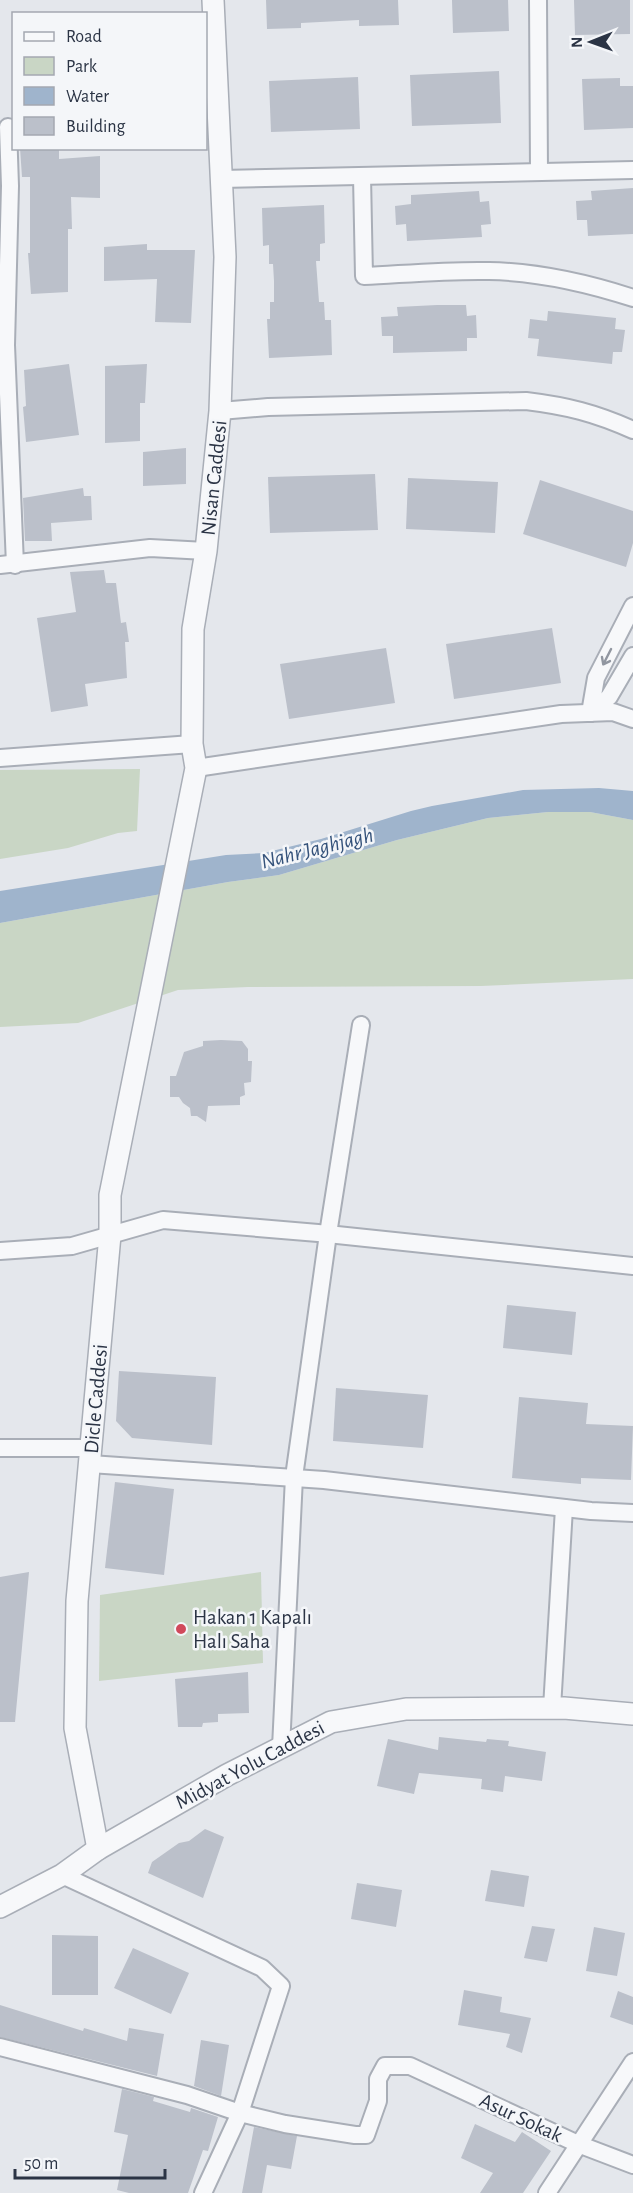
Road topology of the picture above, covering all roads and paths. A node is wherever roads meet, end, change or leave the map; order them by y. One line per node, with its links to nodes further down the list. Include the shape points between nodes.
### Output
1 (213, 0): 4 (street, Nisan Caddesi)
2 (538, 0): 6 (street)
3 (7, 127): 10 (street, via 10,186)
4 (212, 133): 8 (street, Nisan Caddesi)
5 (633, 170): 6 (street)
6 (539, 172): 7 (street)
7 (362, 176): 8 (street); 9 (street, via 364,276 489,271 542,276)
8 (221, 179): 11 (street, Nisan Caddesi, via 225,257)
9 (633, 298)
10 (3, 370): 14 (street)
11 (220, 411): 12 (street, via 526,400 565,405); 13 (street, Nisan Caddesi)
12 (633, 430)
13 (206, 551): 14 (street, via 150,548); 19 (street, Nisan Caddesi, via 193,629)
14 (8, 565)
15 (633, 606): 17 (street, one-way to 17, via 596,678)
16 (633, 656): 17 (street, via 609,697)
17 (590, 713): 18 (street, via 613,712); 21 (street)
18 (633, 719)
19 (192, 744): 20 (street); 21 (street, Nisan Caddesi)
20 (0, 758)
21 (196, 768): 22 (street, Nisan Caddesi)
22 (158, 951): 25 (street, Dicle Caddesi, via 110,1195)
23 (360, 1025): 24 (street)
24 (328, 1234): 25 (street, via 163,1220); 27 (street); 30 (street)
25 (110, 1235): 26 (street, via 72,1246); 29 (street, Dicle Caddesi)
26 (0, 1251)
27 (633, 1266)
28 (0, 1448): 29 (street)
29 (91, 1456): 30 (street); 36 (street, Dicle Caddesi, via 77,1601 75,1728)
30 (294, 1478): 31 (street); 35 (street)
31 (564, 1508): 32 (street); 33 (street)
32 (633, 1514)
33 (552, 1708): 34 (street, Midyat Yolu Caddesi); 35 (street, Midyat Yolu Caddesi, via 406,1709 372,1714 331,1722)
34 (633, 1714)
35 (281, 1748): 36 (street, Midyat Yolu Caddesi)
36 (98, 1849): 37 (street, Midyat Yolu Caddesi)
37 (62, 1875): 38 (street, Midyat Yolu Caddesi); 41 (street, via 262,1968 281,1986)
38 (0, 1907)
39 (0, 2047): 41 (street, via 187,2095)
40 (633, 2062): 42 (street)
41 (240, 2113): 42 (street, Asur Sokak, via 285,2124 366,2135 378,2101 378,2079 385,2066 410,2066); 44 (street)
42 (578, 2144): 43 (street, Asur Sokak); 45 (street)
43 (633, 2165)
44 (203, 2193)
45 (547, 2193)

